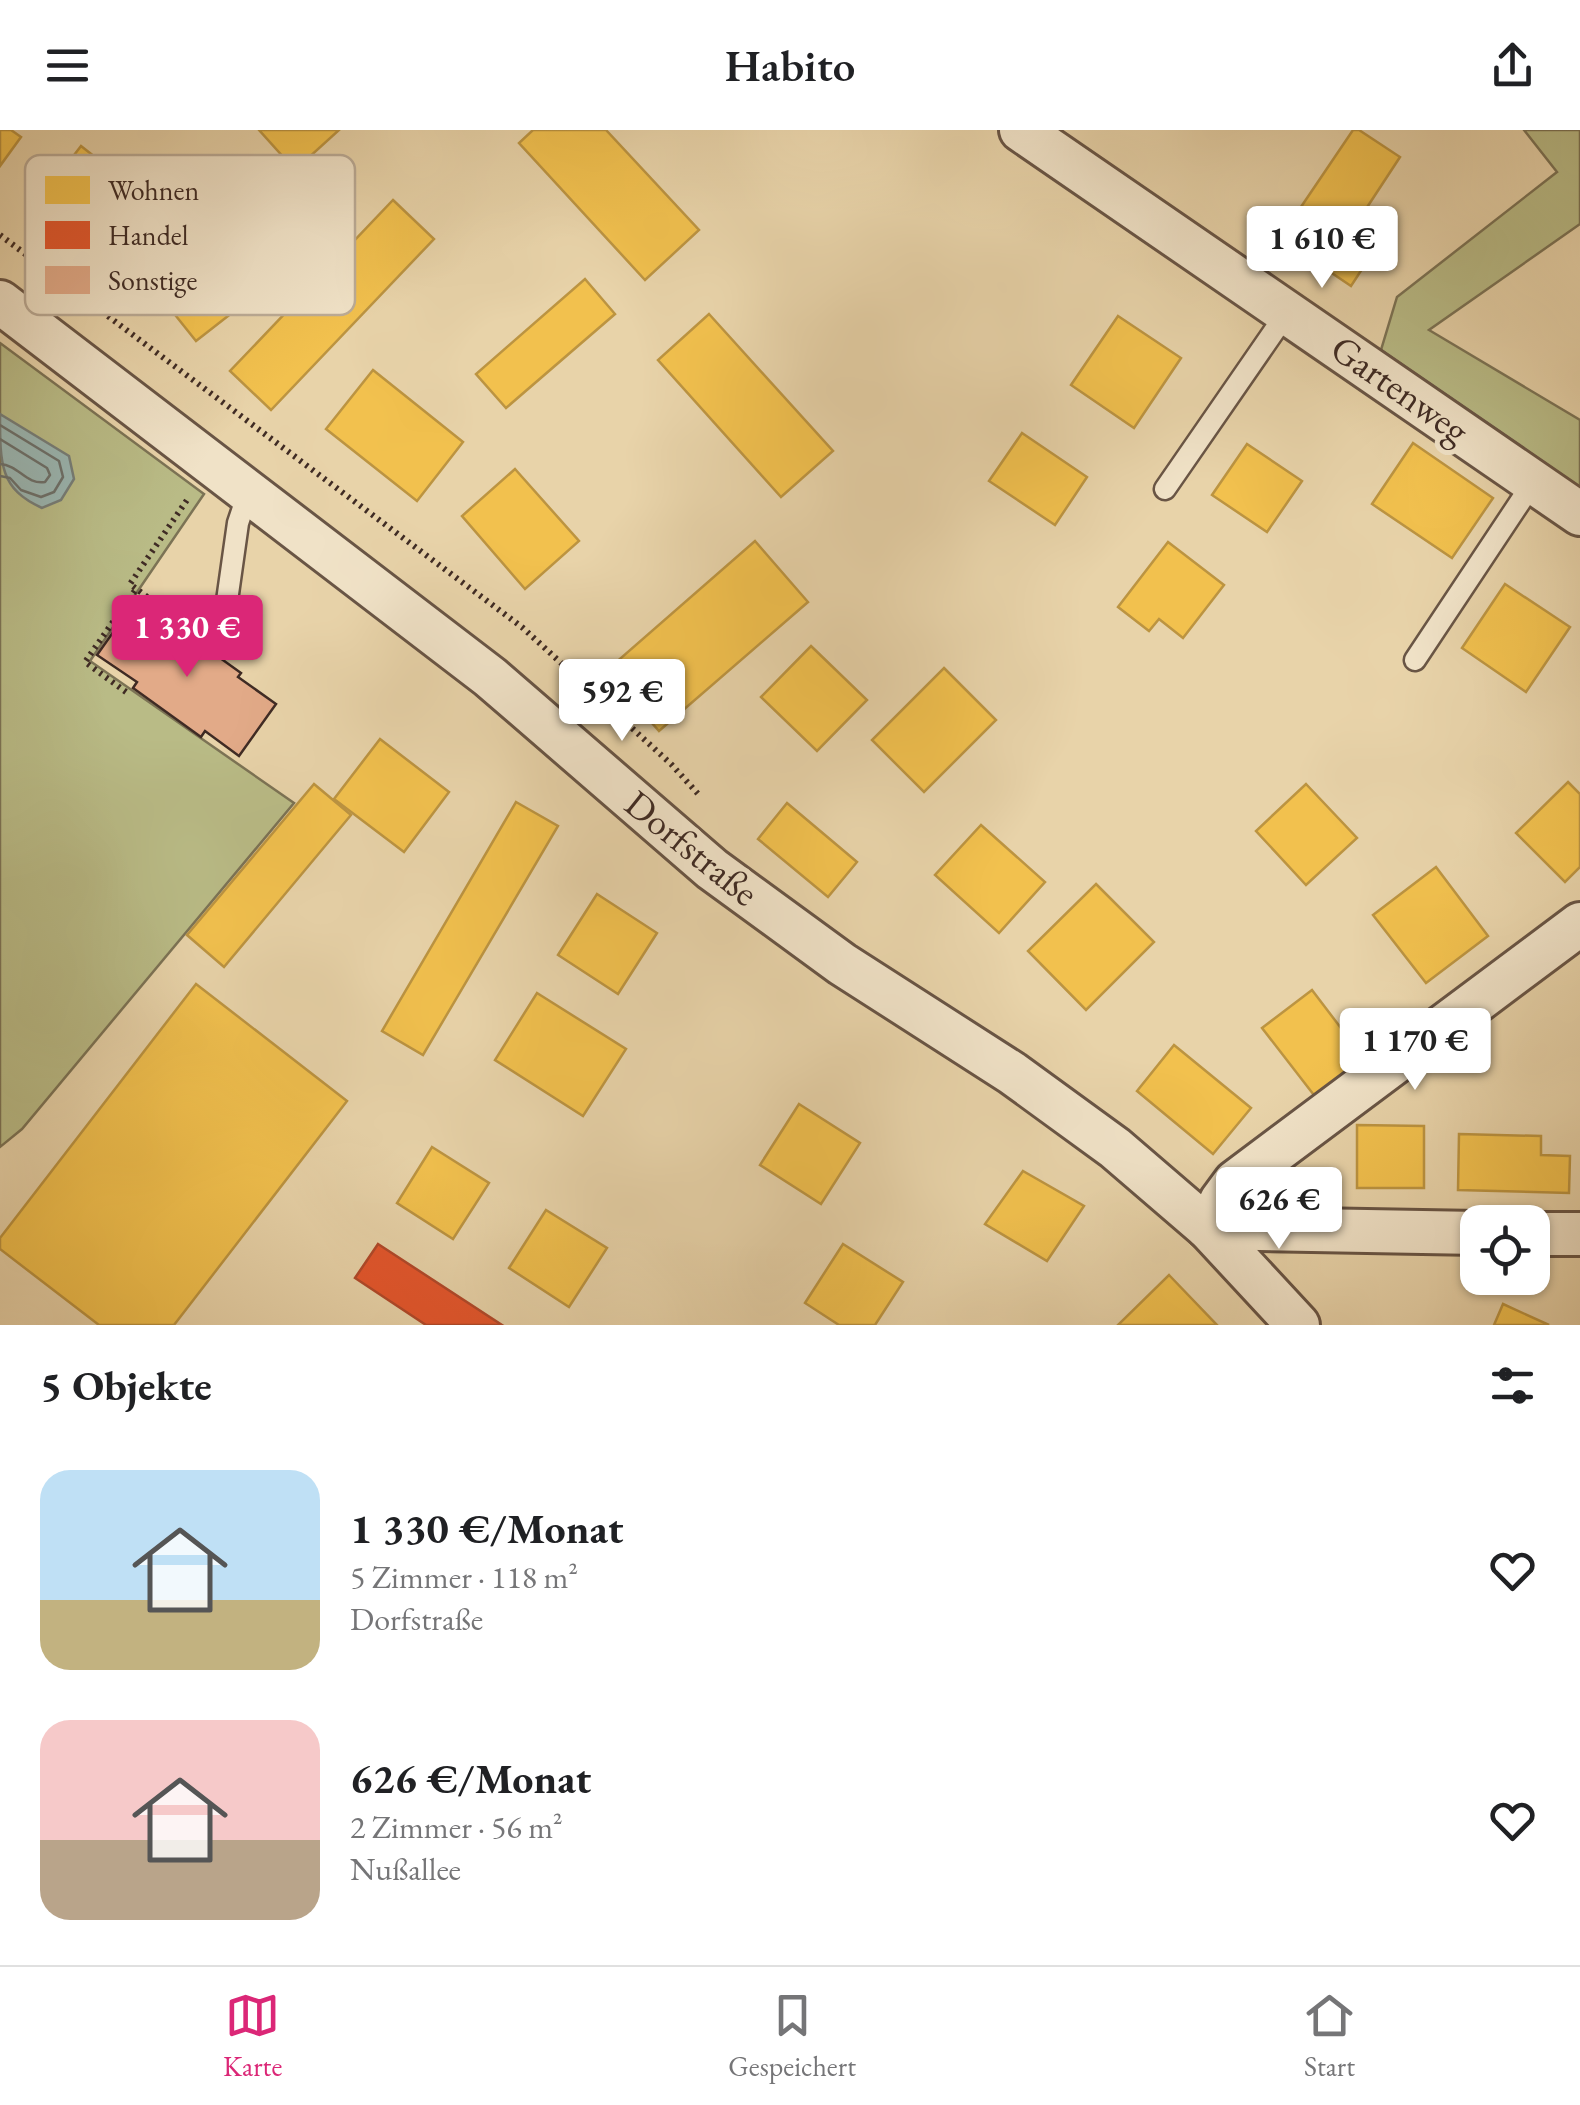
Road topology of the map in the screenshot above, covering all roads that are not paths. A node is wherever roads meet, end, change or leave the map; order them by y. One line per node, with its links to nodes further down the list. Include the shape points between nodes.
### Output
1 (1021, 130): 3 (street, Gartenweg)
2 (0, 302): 6 (street, Dorfstraße)
3 (1288, 312): 4 (street, Gartenweg); 5 (lane)
4 (1534, 482): 7 (street, Gartenweg); 9 (lane)
5 (1165, 489)
6 (249, 490): 8 (lane, via 224,622); 11 (street, Dorfstraße, via 517,699 712,869 856,974 1012,1073 1115,1148)
7 (1580, 514)
8 (209, 644)
9 (1416, 660)
10 (1580, 924): 11 (street, via 1236,1182)
11 (1208, 1228): 12 (street); 15 (street, Dorfstraße)
12 (1460, 1233)
13 (1550, 1234): 14 (street)
14 (1580, 1234)
15 (1298, 1325)

